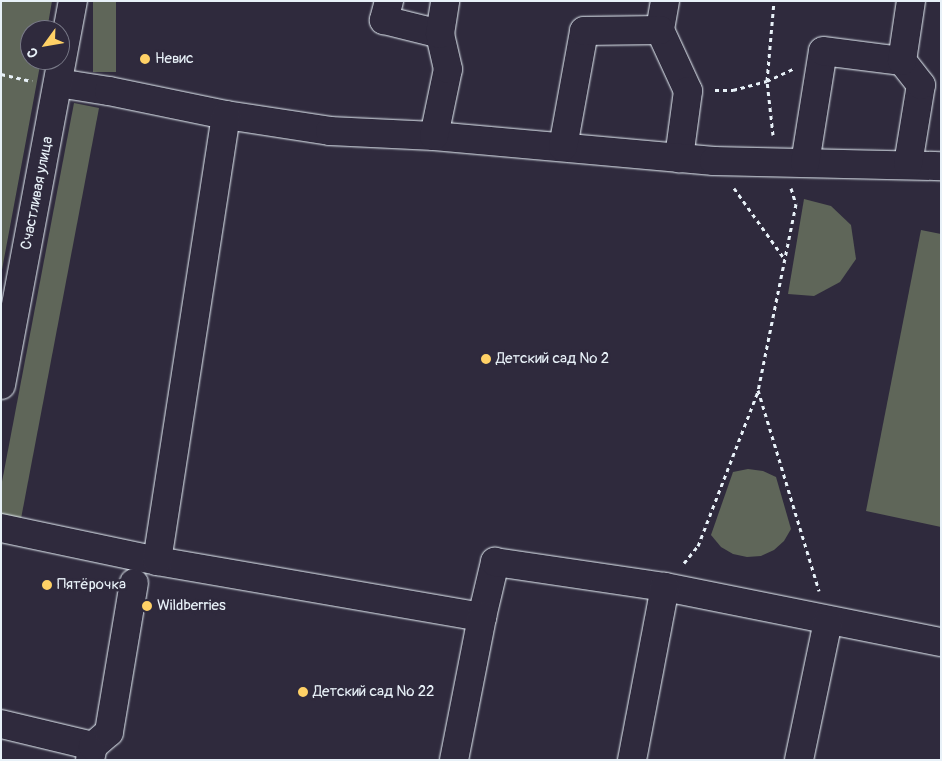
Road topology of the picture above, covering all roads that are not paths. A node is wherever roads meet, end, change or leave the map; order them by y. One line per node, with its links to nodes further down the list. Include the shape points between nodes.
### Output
1 (73, 1): 9 (street, Счастливая улица)
2 (389, 1): 7 (street, via 384,20)
3 (445, 1): 7 (street)
4 (665, 1): 6 (street)
5 (911, 1): 8 (street)
6 (660, 30): 12 (street, via 584,31); 13 (street, via 688,91)
7 (440, 34): 11 (street, via 448,69)
8 (902, 61): 14 (street, via 823,51); 15 (street, via 921,85)
9 (58, 83): 10 (street); 17 (street, Счастливая улица)
10 (226, 115): 11 (street, via 330,131); 19 (street)
11 (434, 136): 12 (street)
12 (563, 147): 13 (street)
13 (679, 158): 14 (street)
14 (795, 163): 15 (street)
15 (908, 164): 16 (street)
16 (941, 166)
17 (1, 385)
18 (1, 528): 19 (street)
19 (157, 561): 22 (street)
20 (134, 583): 26 (street, via 109,732)
21 (665, 587): 22 (street, via 495,562); 23 (street); 28 (street)
22 (482, 617): 27 (street)
23 (828, 621): 24 (street); 29 (street)
24 (941, 642)
25 (1, 724): 26 (street)
26 (92, 753)
27 (454, 760)
28 (632, 760)
29 (800, 760)

